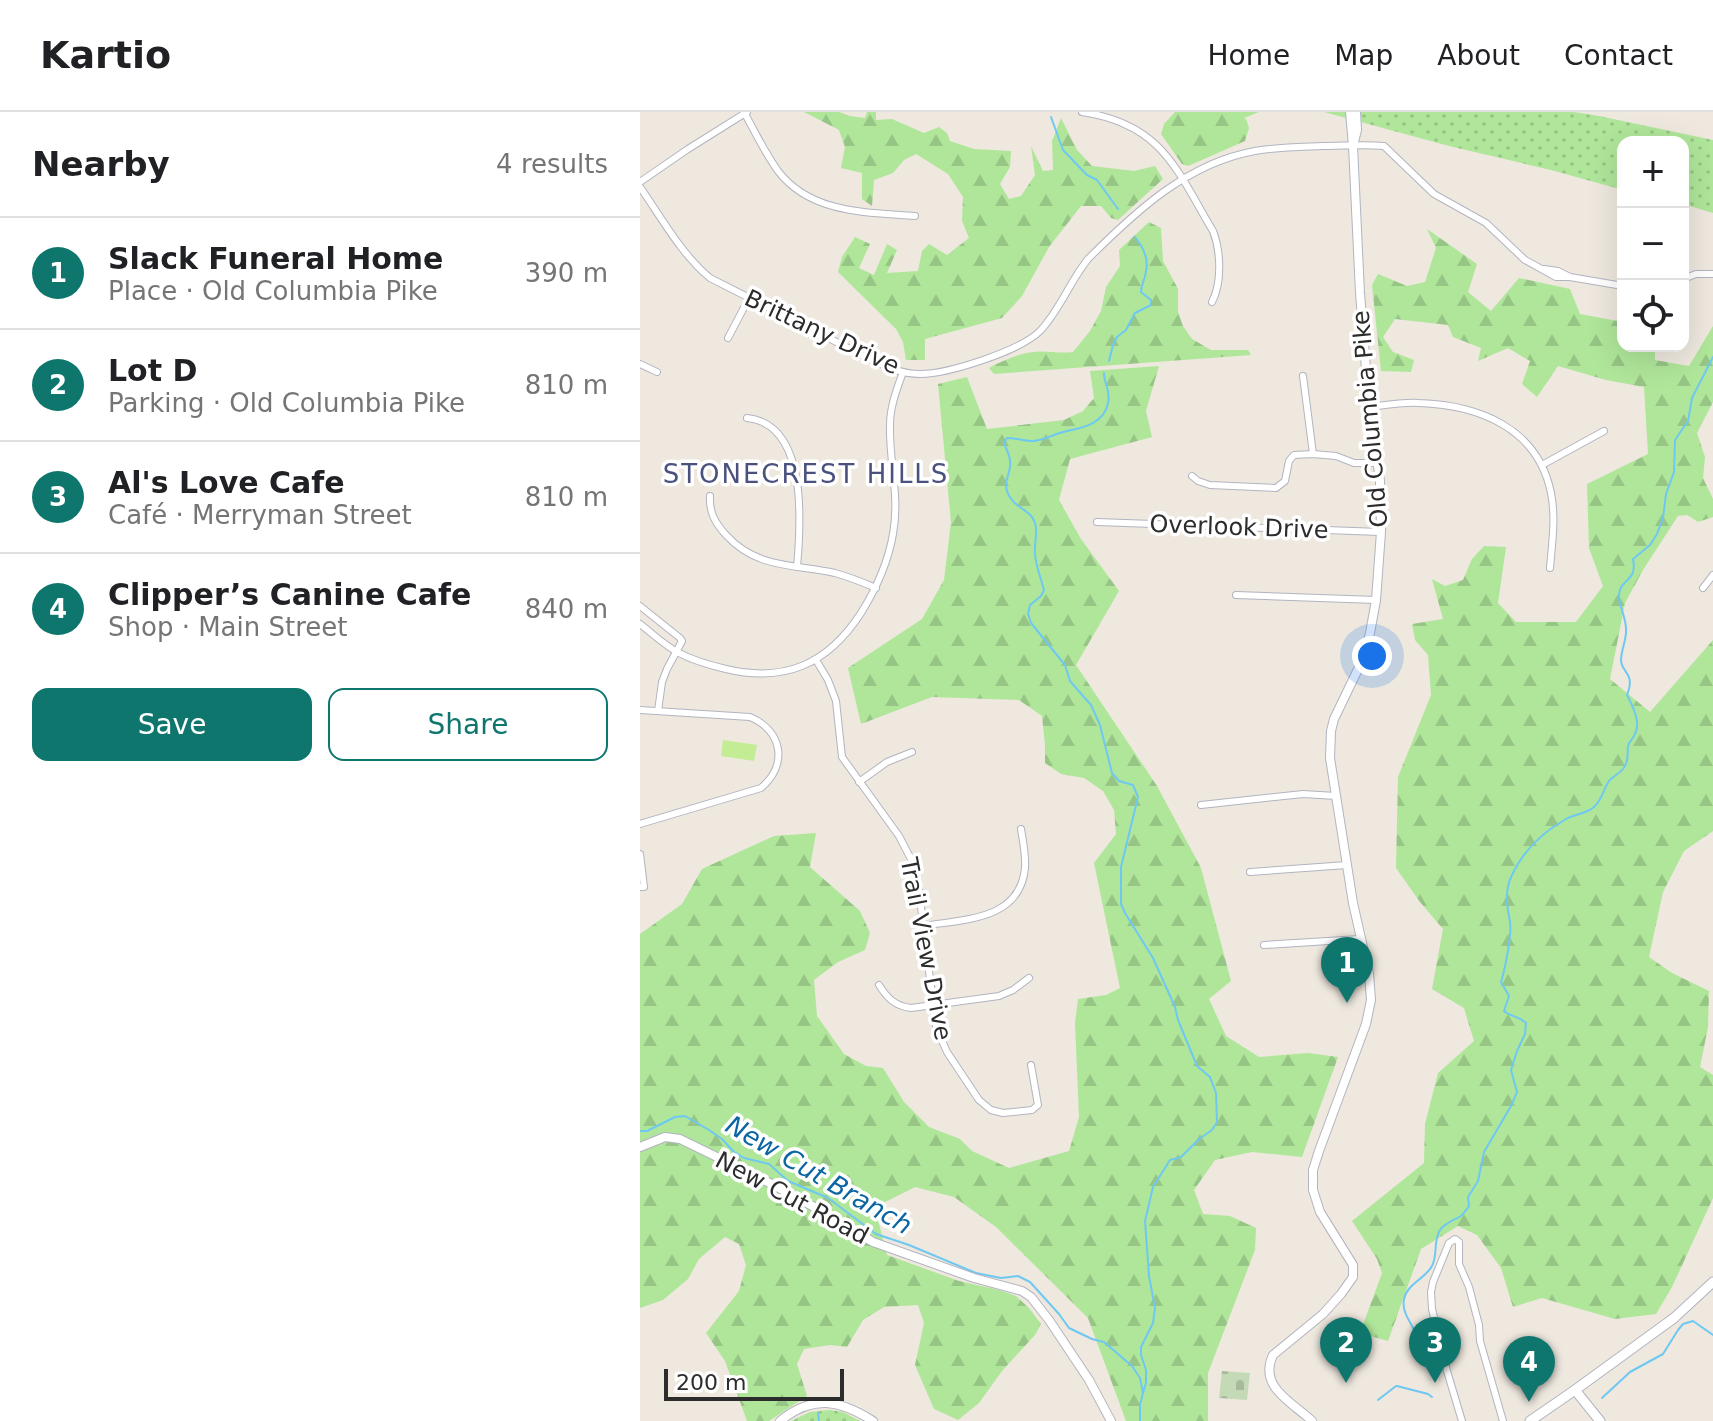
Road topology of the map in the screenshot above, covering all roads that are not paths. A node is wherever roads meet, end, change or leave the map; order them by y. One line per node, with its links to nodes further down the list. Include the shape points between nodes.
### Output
1 (745, 112): 6 (street); 7 (street, via 775,168 811,199 838,209)
2 (1082, 112): 5 (street, via 1104,115 1143,133)
3 (1353, 112): 4 (street, Old Columbia Pike)
4 (1353, 146): 5 (street, Brittany Drive, via 1252,152); 10 (street, Brittany Drive, via 1388,147 1434,194 1486,223 1518,255 1556,277); 18 (street, Old Columbia Pike)
5 (1182, 179): 12 (street, via 1216,239 1218,283); 16 (street, Brittany Drive, via 1088,259 1037,334 1008,352 940,371)
6 (640, 184): 11 (street, Brittany Drive, via 698,268)
7 (915, 216)
8 (1713, 274): 9 (street)
9 (1689, 277)
10 (1617, 285)
11 (749, 298): 13 (street); 16 (street, Brittany Drive)
12 (1212, 302)
13 (728, 338)
14 (640, 364): 15 (street)
15 (657, 372)
16 (903, 372): 31 (street, via 890,421 897,494 894,532)
17 (1303, 376): 21 (street)
18 (1370, 407): 22 (street, Old Columbia Pike); 23 (street, via 1421,403 1474,411 1523,439)
19 (747, 418): 28 (street, via 762,422 791,456 799,522)
20 (1604, 431): 23 (street)
21 (1313, 454): 22 (street); 24 (street, via 1291,458 1285,481 1276,488 1210,485)
22 (1377, 463): 27 (street, Old Columbia Pike)
23 (1542, 465): 29 (street, via 1553,505)
24 (1192, 476)
25 (710, 496): 28 (street, via 711,512 732,541 758,558)
26 (1097, 522): 27 (street, Overlook Drive)
27 (1381, 532): 34 (street, Old Columbia Pike)
28 (797, 567): 31 (street, via 836,573)
29 (1550, 568)
30 (1713, 575): 32 (street)
31 (876, 588): 38 (street, via 843,637)
32 (1703, 588)
33 (1236, 595): 34 (street)
34 (1376, 600): 43 (street, Old Columbia Pike, via 1366,647 1331,731)
35 (640, 606): 37 (street, via 680,638)
36 (640, 624): 37 (street)
37 (677, 652): 38 (street, via 753,674 786,672); 40 (street, via 662,682)
38 (816, 660): 42 (street, Trail View Drive, via 836,701 842,757)
39 (640, 710): 40 (street)
40 (658, 711): 45 (street, via 758,720 772,732 779,759 761,788)
41 (912, 752): 42 (street)
42 (859, 782): 51 (street, Trail View Drive, via 907,848)
43 (1336, 796): 44 (street, via 1303,794); 48 (street, Old Columbia Pike)
44 (1201, 805)
45 (640, 824)
46 (1021, 829): 51 (street, via 1025,868 1008,904 984,916)
47 (640, 854): 50 (street)
48 (1347, 865): 49 (street); 52 (street, Old Columbia Pike)
49 (1250, 872)
50 (640, 887)
51 (924, 926): 56 (street, Trail View Drive)
52 (1360, 939): 53 (street); 64 (street, Old Columbia Pike, via 1371,987 1369,1011 1312,1181 1320,1212 1354,1272 1341,1294 1278,1349 1269,1364 1278,1392)
53 (1264, 945)
54 (1029, 978): 56 (street, via 999,996)
55 (879, 985): 56 (street, via 902,1007)
56 (933, 1006): 57 (street, Trail View Drive, via 947,1052 991,1110 1037,1107)
57 (1031, 1065)
58 (640, 1147): 63 (street, New Cut Road, via 665,1137 680,1139 873,1242 1022,1291 1049,1320)
59 (1713, 1282): 60 (main road, via 1687,1308)
60 (1575, 1390): 67 (main road); 68 (main road)
61 (780, 1421): 62 (street, via 799,1408 825,1403 847,1406)
62 (873, 1421)
63 (1111, 1421)
64 (1312, 1421)
65 (1462, 1421): 66 (street, via 1431,1292 1455,1239)
66 (1503, 1421)
67 (1530, 1421)
68 (1600, 1421)

